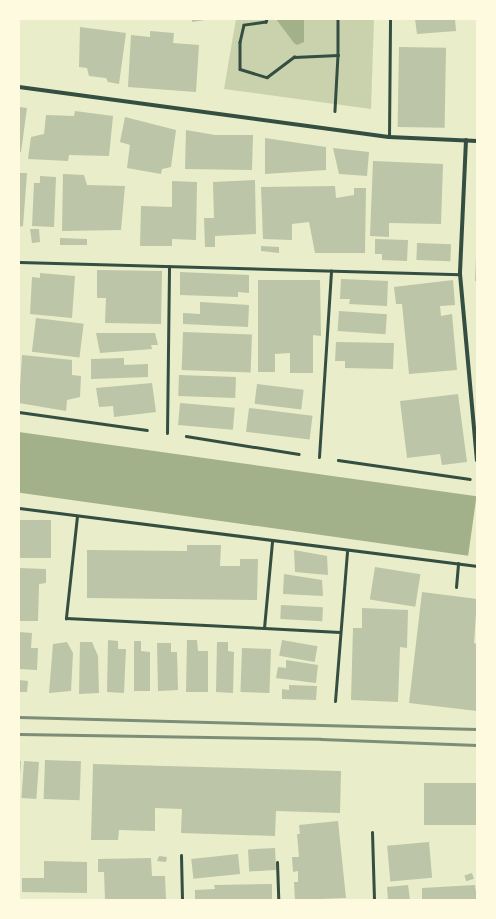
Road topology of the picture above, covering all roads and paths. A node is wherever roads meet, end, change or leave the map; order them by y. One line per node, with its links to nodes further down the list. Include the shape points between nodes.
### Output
1 (267, 19): 4 (path, via 266,22 244,25 240,42 240,69 267,77 294,57)
2 (338, 19): 4 (path)
3 (390, 19): 7 (lane)
4 (338, 55): 6 (path)
5 (19, 87): 6 (street)
6 (334, 129): 7 (street)
7 (389, 137): 8 (street)
8 (466, 140): 9 (street); 13 (street)
9 (477, 141)
10 (19, 262): 11 (lane)
11 (169, 266): 12 (lane); 15 (lane)
12 (331, 270): 13 (lane); 16 (lane)
13 (460, 274): 17 (street)
14 (19, 412): 15 (path)
15 (167, 433): 16 (path)
16 (319, 457): 18 (path)
17 (477, 460)
18 (477, 480)
19 (19, 508): 20 (lane)
20 (77, 516): 21 (lane); 26 (lane, via 66,618)
21 (272, 541): 22 (lane); 26 (lane)
22 (347, 551): 23 (lane); 27 (lane)
23 (458, 564): 24 (lane); 25 (lane)
24 (477, 566)
25 (456, 587)
26 (264, 628): 27 (lane)
27 (340, 632): 28 (lane)
28 (335, 700)
29 (372, 832): 34 (lane)
30 (181, 855): 32 (lane)
31 (277, 862): 33 (lane)
32 (182, 900)
33 (278, 900)
34 (374, 900)

